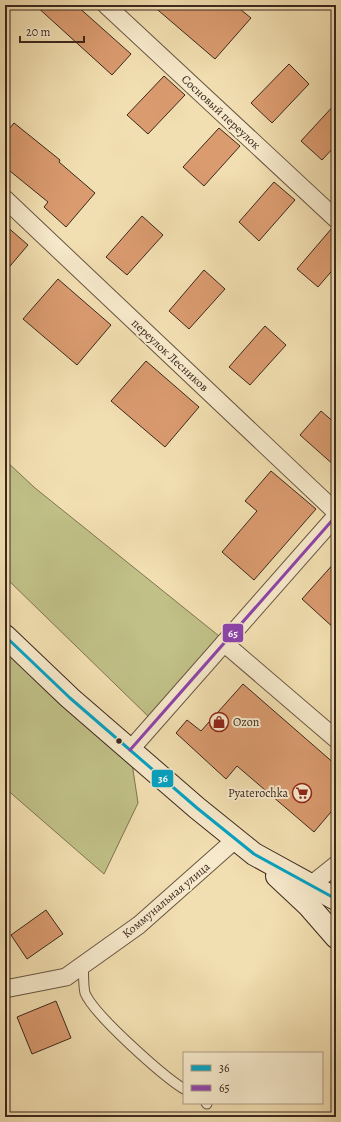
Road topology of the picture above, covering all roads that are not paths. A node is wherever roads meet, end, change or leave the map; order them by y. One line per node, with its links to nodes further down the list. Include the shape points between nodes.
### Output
1 (106, 5): 3 (street, Сосновый переулок)
2 (5, 199): 4 (street, переулок Лесников)
3 (336, 219)
4 (336, 512)
5 (336, 516): 7 (street)
6 (5, 636): 9 (main road, via 70,698)
7 (224, 643): 8 (street); 9 (street)
8 (336, 739)
9 (130, 750): 10 (main road)
10 (236, 839): 11 (main road); 16 (street, Коммунальная улица, via 139,925)
11 (254, 854): 13 (main road); 15 (main road, via 309,906)
12 (336, 865): 13 (street)
13 (311, 885): 14 (main road)
14 (336, 899)
15 (336, 937)
16 (83, 965): 17 (street, Коммунальная улица, via 66,977); 18 (lane, via 85,993 102,1015 170,1081)
17 (5, 989)
18 (183, 1088)

